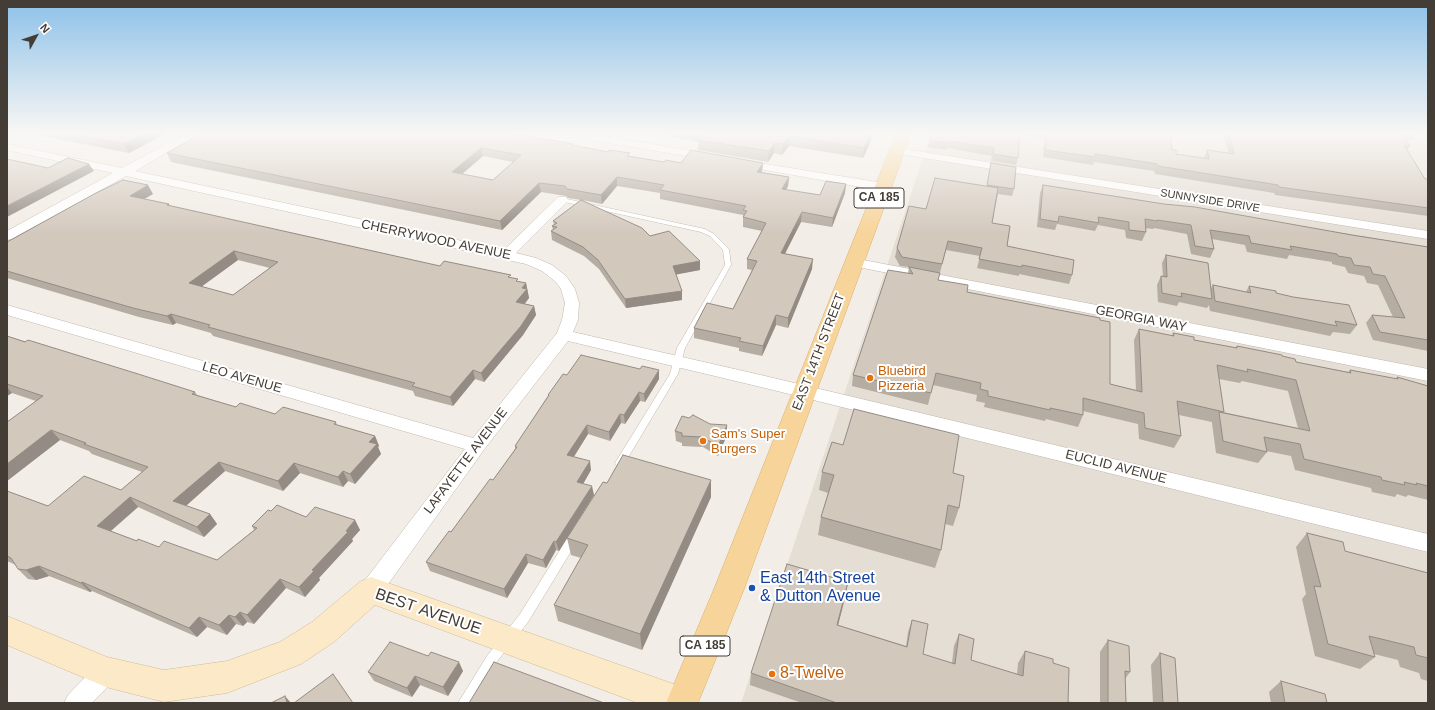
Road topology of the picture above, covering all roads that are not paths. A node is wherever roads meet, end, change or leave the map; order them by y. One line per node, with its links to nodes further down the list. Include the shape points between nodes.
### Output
1 (101, 167): 6 (street, CHERRYWOOD AVENUE)
2 (133, 167): 6 (street)
3 (765, 167): 7 (street)
4 (891, 167): 7 (main road, EAST 14TH STREET / CA 185)
5 (999, 167): 9 (street, SUNNYSIDE DRIVE)
6 (124, 172): 10 (street); 11 (street, CHERRYWOOD AVENUE)
7 (883, 187): 12 (main road, EAST 14TH STREET / CA 185)
8 (562, 200): 11 (street); 15 (lane, via 703,230 726,249 728,265 680,348)
9 (1428, 235)
10 (7, 236)
11 (506, 254): 14 (street, CHERRYWOOD AVENUE, via 541,265 561,279 568,289 572,303 570,320)
12 (853, 262): 16 (street, GEORGIA WAY); 17 (main road, EAST 14TH STREET / CA 185)
13 (7, 310): 18 (street, LEO AVENUE)
14 (564, 335): 15 (street); 18 (street, LAFAYETTE AVENUE)
15 (678, 361): 17 (street); 19 (lane, via 674,374)
16 (1428, 375)
17 (804, 391): 21 (street, EUCLID AVENUE); 28 (main road, EAST 14TH STREET / CA 185)
18 (477, 446): 22 (street, LAFAYETTE AVENUE)
19 (617, 469)
20 (579, 530): 24 (lane, via 524,618)
21 (1428, 543)
22 (370, 590): 24 (street, BEST AVENUE); 25 (street, BEST AVENUE, via 323,632 290,653 227,677 164,686)
23 (7, 630): 25 (street, BEST AVENUE)
24 (507, 639): 27 (lane); 28 (street, BEST AVENUE)
25 (106, 672): 26 (street)
26 (76, 703)
27 (464, 703)
28 (682, 703)

